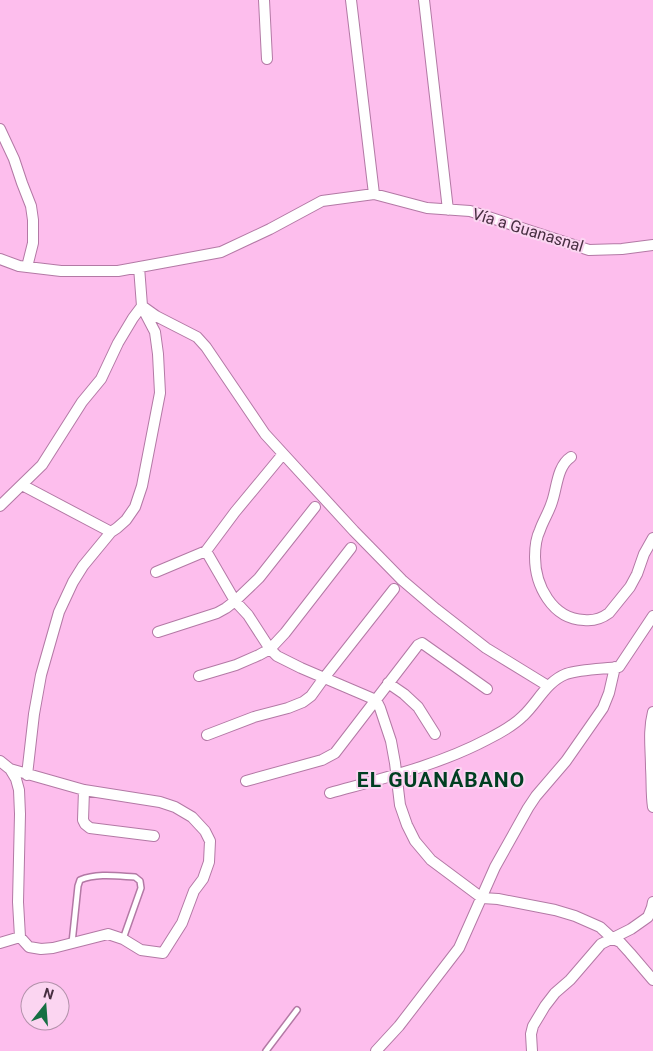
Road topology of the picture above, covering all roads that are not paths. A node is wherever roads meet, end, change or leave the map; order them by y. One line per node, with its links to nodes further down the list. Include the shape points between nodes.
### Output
1 (264, 0): 5 (street)
2 (351, 0): 3 (street); 7 (street)
3 (356, 0)
4 (424, 0): 8 (street)
5 (267, 59)
6 (0, 130): 11 (street, via 31,206 33,243)
7 (374, 194): 8 (street, Vía a Guanasnal); 12 (street, via 322,201 221,252)
8 (448, 210): 9 (street, Vía a Guanasnal, via 470,212 589,250)
9 (653, 245)
10 (0, 259): 11 (street)
11 (27, 267): 12 (street, via 61,272 118,271)
12 (139, 267): 13 (street)
13 (142, 306): 14 (street, via 197,337); 16 (street, via 118,343 101,379 82,402 42,465); 19 (street, via 155,332 160,393 142,486 126,520)
14 (282, 454): 22 (street); 33 (street, via 402,580 486,648)
15 (571, 457): 20 (street, via 562,467 540,529 536,551 538,578 552,605 573,619 596,620 605,616 630,587)
16 (22, 485): 17 (street); 19 (street)
17 (0, 506)
18 (315, 507): 25 (street, via 259,578)
19 (111, 532): 41 (street, via 84,566 59,612 41,675)
20 (653, 538)
21 (352, 548): 28 (street)
22 (206, 552): 23 (street); 25 (street)
23 (156, 572)
24 (394, 588): 31 (street)
25 (235, 601): 27 (street, via 217,613); 28 (street)
26 (653, 616): 29 (street, via 619,666)
27 (158, 632)
28 (270, 649): 30 (street, via 236,665); 31 (street, via 277,656)
29 (615, 667): 33 (street, via 567,674); 48 (street, via 603,708 528,808 495,867)
30 (199, 676)
31 (324, 678): 35 (street); 38 (street, via 303,702)
32 (388, 684): 34 (street, via 422,643); 35 (street); 37 (street, via 418,707)
33 (548, 686): 42 (street, via 525,715 489,738 444,759)
34 (487, 689)
35 (376, 700): 42 (street, via 389,734); 43 (street, via 335,753 322,760)
36 (653, 712): 46 (street, via 650,725)
37 (435, 734)
38 (207, 735)
39 (0, 761): 40 (street)
40 (10, 769): 41 (street); 50 (street, via 16,779 20,814)
41 (27, 775): 44 (street)
42 (397, 775): 45 (street); 48 (street, via 400,805 415,841 431,860)
43 (246, 781)
44 (84, 790): 47 (street, via 83,820 90,828); 51 (street, via 175,807 192,817 205,830 210,841 209,862 203,879 163,953 141,950)
45 (330, 793)
46 (653, 807)
47 (154, 836)
48 (482, 898): 52 (street, via 555,910 600,927); 58 (street, via 459,948)
49 (653, 902): 52 (street, via 648,918)
50 (20, 937): 53 (street); 54 (street, via 29,947 42,949)
51 (123, 939): 54 (street, via 108,934); 54 (lane, via 140,881 135,877 88,877 80,880 78,886)
52 (613, 939): 55 (street, via 620,942); 59 (street, via 601,944 555,993 533,1026)
53 (0, 943)
54 (72, 943)
55 (653, 980)
56 (297, 1010): 57 (lane)
57 (266, 1051)
58 (376, 1051)
59 (532, 1051)

